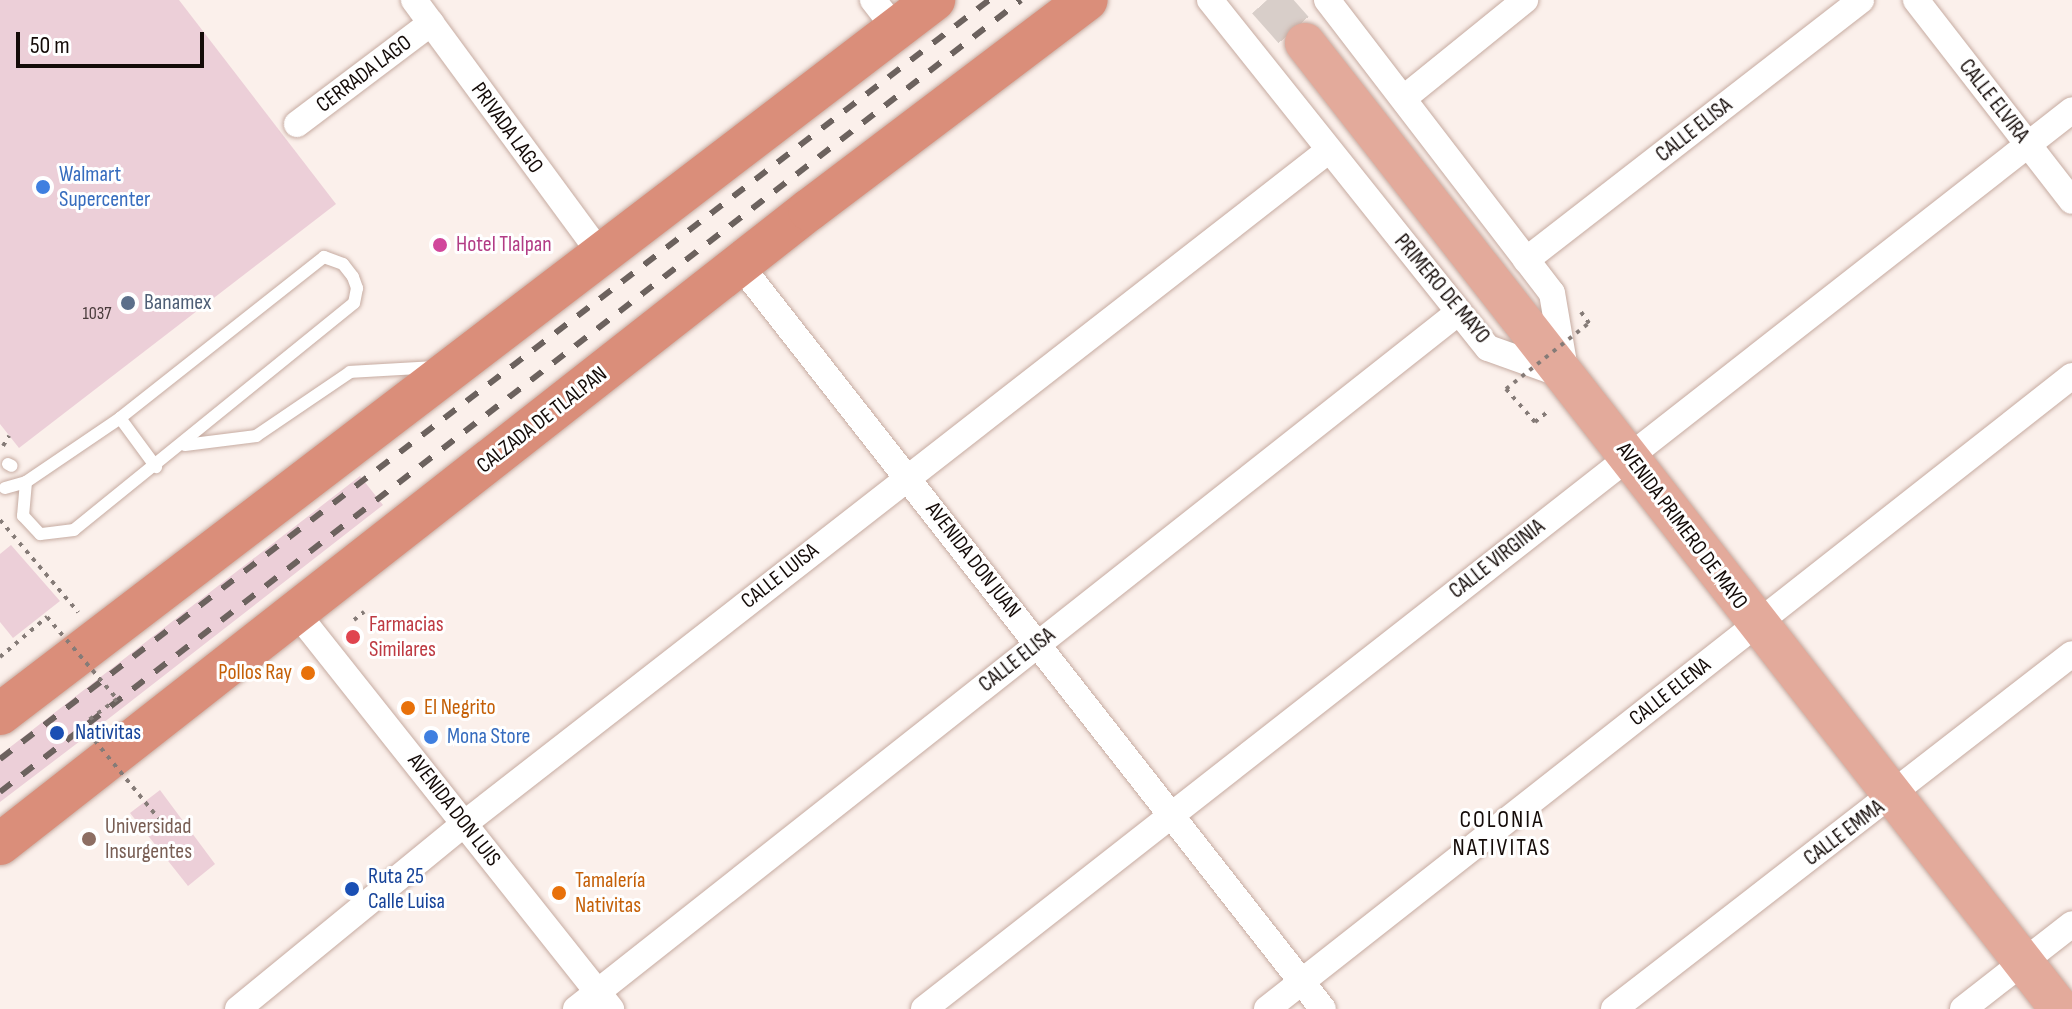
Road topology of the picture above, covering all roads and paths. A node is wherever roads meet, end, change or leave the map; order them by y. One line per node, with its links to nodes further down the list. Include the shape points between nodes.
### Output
1 (414, 0): 10 (street, PRIVADA LAGO)
2 (934, 0): 9 (highway)
3 (1087, 0): 20 (highway, CALZADA DE TLALPAN)
4 (1210, 0): 16 (street, PRIMERO DE MAYO)
5 (1327, 0): 12 (street)
6 (1525, 0): 12 (street)
7 (1861, 0): 19 (street, CALLE ELISA)
8 (1916, 0): 15 (street, CALLE ELVIRA)
9 (885, 15): 18 (highway)
10 (431, 23): 14 (street, CERRADA LAGO); 18 (street, PRIVADA LAGO)
11 (1305, 43): 24 (main road, AVENIDA PRIMERO DE MAYO)
12 (1404, 98): 19 (street)
13 (2072, 110): 15 (street, CALLE VIRGINIA)
14 (297, 124)
15 (2027, 144): 17 (street, CALLE ELVIRA); 29 (street, CALLE VIRGINIA)
16 (1328, 151): 21 (street, PRIMERO DE MAYO); 31 (street, CALLE LUISA)
17 (2072, 201)
18 (601, 255): 23 (highway)
19 (1526, 260): 24 (street, via 1552,293)
20 (740, 265): 31 (street, AVENIDA DON JUAN); 36 (highway, CALZADA DE TLALPAN)
21 (1459, 312): 24 (street, PRIMERO DE MAYO, via 1488,348); 40 (street, CALLE ELISA)
22 (1589, 323): 27 (path, bridge, via 1506,389)
23 (457, 366): 28 (lane, via 350,372 256,436); 43 (highway)
24 (1566, 376): 29 (main road, AVENIDA PRIMERO DE MAYO)
25 (2072, 376): 39 (street, CALLE ELENA)
26 (120, 418): 28 (lane, via 309,265 324,257 343,264 357,288 354,303); 30 (lane); 32 (lane)
27 (1535, 422)
28 (183, 445): 30 (lane)
29 (1629, 456): 39 (main road, AVENIDA PRIMERO DE MAYO); 45 (street, CALLE VIRGINIA)
30 (156, 467): 32 (lane, via 74,530 57,535 40,534 23,516)
31 (907, 476): 40 (street, AVENIDA DON JUAN); 47 (street, CALLE LUISA)
32 (26, 482): 33 (lane)
33 (5, 488)
34 (0, 520): 35 (path)
35 (55, 586)
36 (296, 612): 47 (street, AVENIDA DON LUIS); 48 (highway, CALZADA DE TLALPAN)
37 (364, 612): 38 (path)
38 (354, 620)
39 (1757, 624): 44 (main road, AVENIDA PRIMERO DE MAYO); 51 (street, CALLE ELENA)
40 (1038, 643): 45 (street, AVENIDA DON JUAN); 52 (street, CALLE ELISA)
41 (2072, 654): 44 (street, CALLE EMMA)
42 (0, 657): 46 (path, bridge, via 47,617 117,699 82,725)
43 (4, 702)
44 (1894, 795): 50 (main road, AVENIDA PRIMERO DE MAYO); 58 (street, CALLE EMMA)
45 (1171, 813): 51 (street, AVENIDA DON JUAN); 55 (street, CALLE VIRGINIA)
46 (163, 824)
47 (464, 824): 52 (street, AVENIDA DON LUIS); 53 (street, CALLE LUISA)
48 (0, 844)
49 (2072, 924): 50 (street)
50 (2024, 962): 59 (street); 60 (main road, AVENIDA PRIMERO DE MAYO)
51 (1303, 982): 56 (street, CALLE ELENA); 57 (street, AVENIDA DON JUAN)
52 (605, 1000): 54 (street, CALLE ELISA)
53 (238, 1009)
54 (576, 1009)
55 (924, 1009)
56 (1267, 1009)
57 (1323, 1009)
58 (1614, 1009)
59 (1963, 1009)
60 (2060, 1009)

